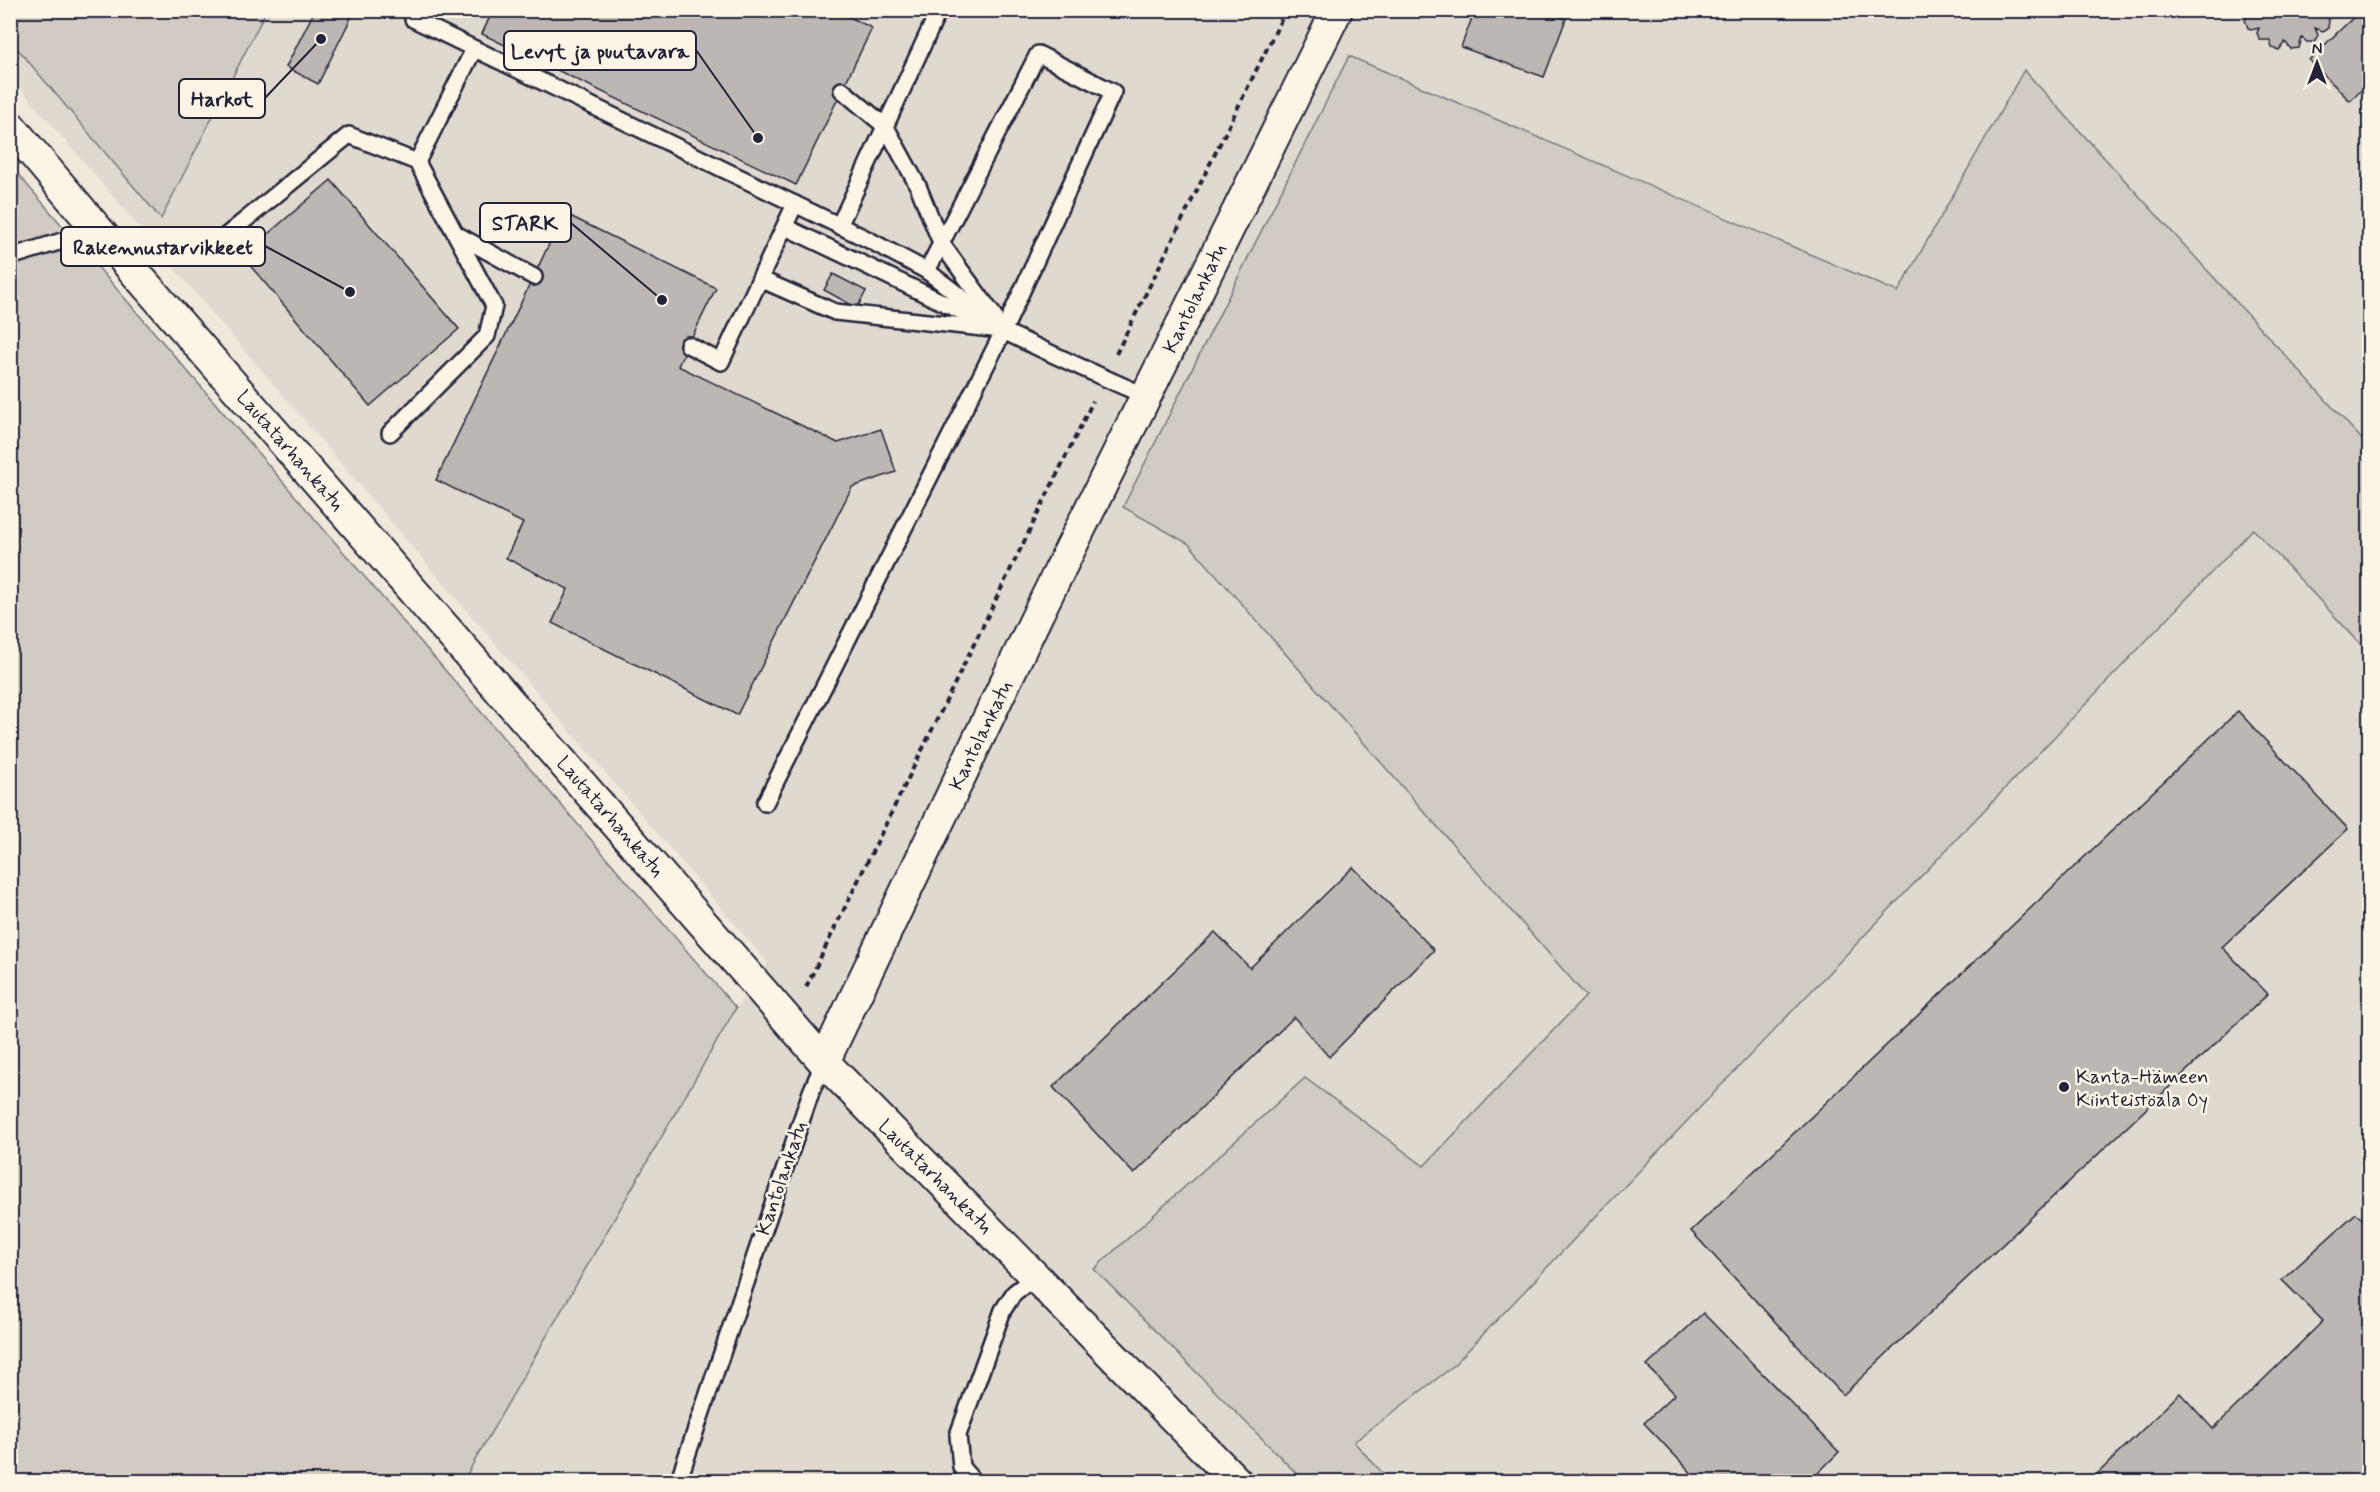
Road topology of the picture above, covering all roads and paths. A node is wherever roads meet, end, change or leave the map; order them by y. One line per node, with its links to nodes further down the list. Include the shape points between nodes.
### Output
1 (418, 10): 5 (lane, via 413,19)
2 (939, 10): 8 (lane)
3 (1286, 10): 23 (path)
4 (1337, 10): 24 (street, Kantolankatu)
5 (474, 49): 9 (lane); 10 (lane)
6 (842, 90): 8 (lane)
7 (10, 126): 13 (street, Lautatarhankatu)
8 (886, 127): 11 (lane); 16 (lane, via 918,186)
9 (417, 162): 14 (lane); 15 (lane, via 349,135)
10 (795, 204): 11 (lane); 12 (lane)
11 (839, 226): 18 (lane)
12 (785, 227): 20 (lane); 21 (lane)
13 (98, 230): 17 (lane); 27 (street, Lautatarhankatu)
14 (456, 234): 19 (lane); 25 (lane, via 494,306 487,336)
15 (222, 239)
16 (941, 243): 18 (lane); 21 (lane); 21 (lane, via 1038,54 1113,92)
17 (10, 257)
18 (927, 271): 21 (lane)
19 (534, 277)
20 (760, 279): 21 (lane, via 835,312); 22 (lane, via 722,362)
21 (1004, 330): 23 (lane); 26 (lane)
22 (688, 345)
23 (1104, 378): 24 (lane); 27 (path)
24 (1146, 396): 28 (street, Kantolankatu)
25 (390, 433)
26 (765, 803)
27 (790, 1021): 28 (street, Lautatarhankatu)
28 (824, 1062): 29 (street, Lautatarhankatu); 30 (lane, Kantolankatu)
29 (1036, 1276): 31 (lane, via 1014,1293 1003,1310 958,1435 961,1467); 32 (street, Lautatarhankatu)
30 (678, 1482)
31 (974, 1482)
32 (1237, 1482)

